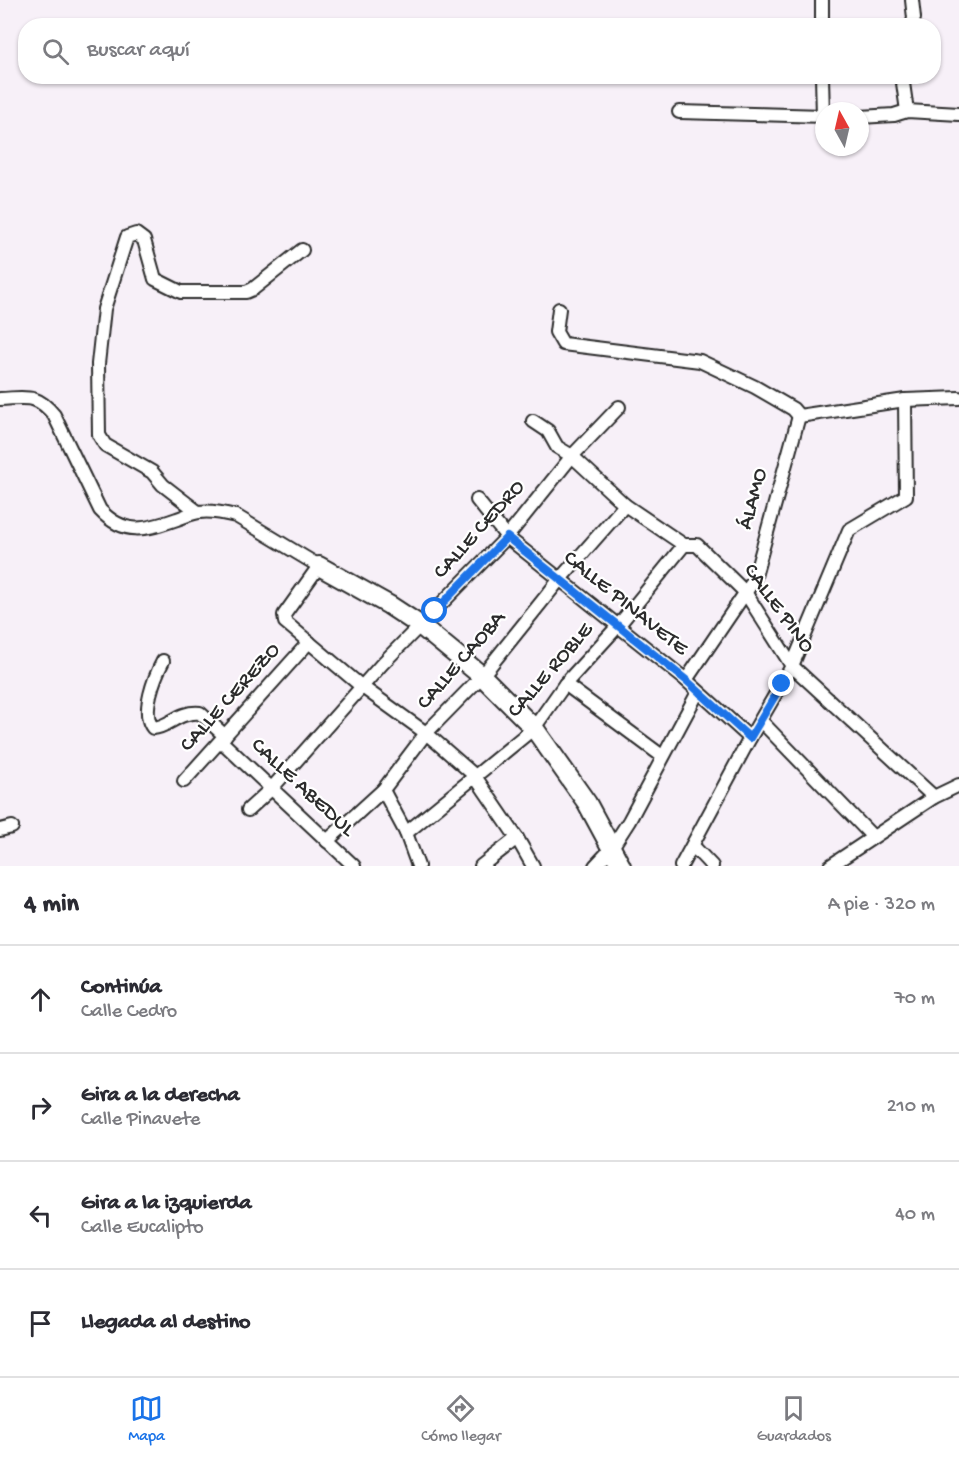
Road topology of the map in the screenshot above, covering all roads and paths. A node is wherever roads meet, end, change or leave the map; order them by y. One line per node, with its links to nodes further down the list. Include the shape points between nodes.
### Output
1 (822, 0): 3 (street)
2 (912, 0): 4 (street)
3 (822, 18)
4 (914, 18)
5 (822, 84): 7 (street)
6 (903, 84): 9 (street)
7 (823, 102)
8 (679, 111): 11 (street)
9 (907, 111): 10 (street); 12 (street)
10 (959, 114)
11 (815, 116)
12 (869, 116)
13 (302, 250): 24 (street, via 246,292 181,292 155,279 144,240 136,234 127,237 104,309 98,363 99,435 105,445 152,472)
14 (559, 309): 19 (street, via 556,332 563,344 700,361 755,387)
15 (959, 398): 17 (street)
16 (0, 399): 24 (street, via 32,398 45,404 96,503 110,521 141,528)
17 (905, 400): 19 (street); 34 (street, via 906,496 849,530)
18 (619, 408): 21 (street, CALLE CEDRO)
19 (799, 416): 29 (street, ÁLAMO, via 754,580)
20 (533, 421): 21 (street, CALLE PINO, via 548,431 556,447)
21 (572, 456): 23 (street, CALLE PINO); 25 (street, CALLE CEDRO)
22 (477, 500): 25 (street, CALLE PINAVETE)
23 (625, 505): 26 (street, CALLE PINO); 28 (street, CALLE CAOBA)
24 (198, 512): 27 (street, via 236,516)
25 (507, 537): 28 (street, CALLE PINAVETE); 30 (street, CALLE CEDRO)
26 (684, 545): 29 (street, CALLE PINO, via 697,545); 31 (street, CALLE ROBLE)
27 (319, 566): 30 (street); 32 (street, via 283,618)
28 (560, 579): 31 (street, CALLE PINAVETE); 35 (street, CALLE CAOBA)
29 (745, 592): 34 (street, CALLE PINO); 36 (street, ÁLAMO)
30 (421, 626): 35 (street); 38 (street, CALLE CEDRO)
31 (618, 626): 36 (street, CALLE PINAVETE); 37 (street, CALLE ROBLE)
32 (309, 642): 38 (street); 44 (street, CALLE CEREZO)
33 (163, 661): 44 (street, CALLE ABEDUL, via 151,686 150,725 159,727 186,714 200,713)
34 (792, 666): 40 (street); 51 (street, CALLE PINO)
35 (482, 676): 41 (street); 42 (street, CALLE CAOBA)
36 (686, 680): 39 (street, CALLE PINAVETE)
37 (565, 684): 41 (street, CALLE ROBLE); 45 (street)
38 (361, 686): 42 (street); 49 (street, CALLE CEDRO)
39 (698, 692): 43 (street, CALLE PINAVETE); 45 (street)
40 (761, 721): 43 (street); 54 (street)
41 (534, 728): 46 (street, CALLE ROBLE); 58 (street, via 587,802)
42 (426, 733): 46 (street); 50 (street, CALLE CAOBA)
43 (750, 738): 57 (street)
44 (223, 739): 47 (street, CALLE CEREZO); 49 (street, CALLE ABEDUL)
45 (663, 756): 58 (street)
46 (474, 775): 53 (street, CALLE ROBLE); 55 (street)
47 (184, 781)
48 (959, 785): 51 (street)
49 (272, 788): 52 (street, CALLE CEDRO); 56 (street, CALLE ABEDUL)
50 (383, 790): 53 (street); 56 (street, CALLE CAOBA)
51 (934, 797): 54 (street)
52 (248, 810)
53 (406, 833): 60 (street)
54 (873, 837): 67 (street)
55 (517, 838): 61 (street); 62 (street)
56 (327, 841): 59 (street, CALLE ABEDUL)
57 (693, 846): 65 (street); 66 (street)
58 (611, 849): 63 (street); 64 (street)
59 (354, 866)
60 (418, 866)
61 (482, 866)
62 (533, 866)
63 (595, 866)
64 (621, 866)
65 (681, 866)
66 (712, 866)
67 (830, 866)

